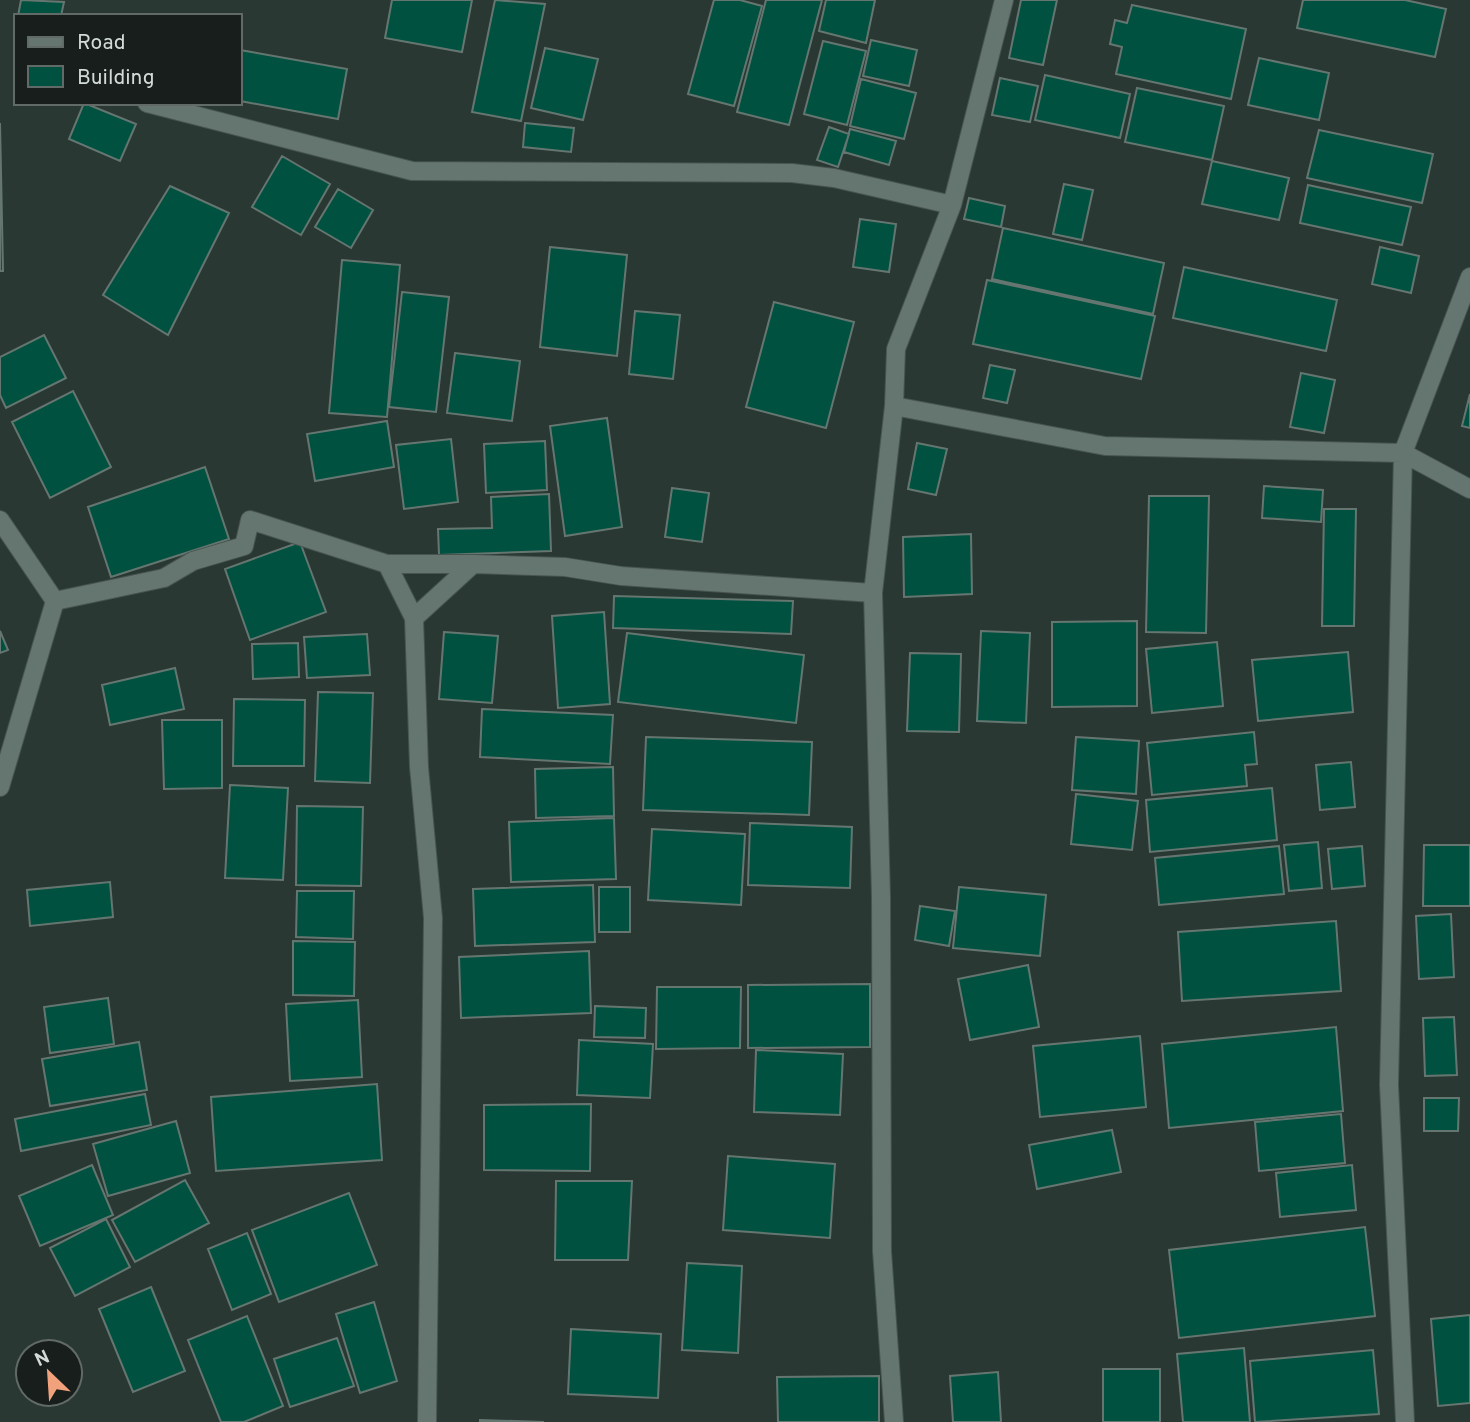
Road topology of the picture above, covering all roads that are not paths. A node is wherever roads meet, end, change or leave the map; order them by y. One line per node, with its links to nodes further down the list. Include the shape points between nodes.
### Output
1 (1004, 0): 3 (street)
2 (155, 105): 3 (street, via 412,171 792,173)
3 (952, 205): 5 (street, via 896,349)
4 (1470, 276): 6 (street)
5 (894, 406): 6 (street, via 1105,446); 11 (street)
6 (1403, 453): 7 (street); 17 (street, via 1389,1085)
7 (1470, 489)
8 (0, 520): 12 (street)
9 (387, 564): 10 (street); 12 (street, via 250,520 244,546 193,561 164,578); 13 (street)
10 (473, 564): 11 (street, via 565,567 621,576); 13 (street)
11 (873, 593): 16 (street, via 881,897 882,1251)
12 (55, 601): 14 (street)
13 (414, 618): 15 (street, via 419,767 433,918)
14 (0, 787)
15 (427, 1422)
16 (894, 1422)
17 (1405, 1422)

